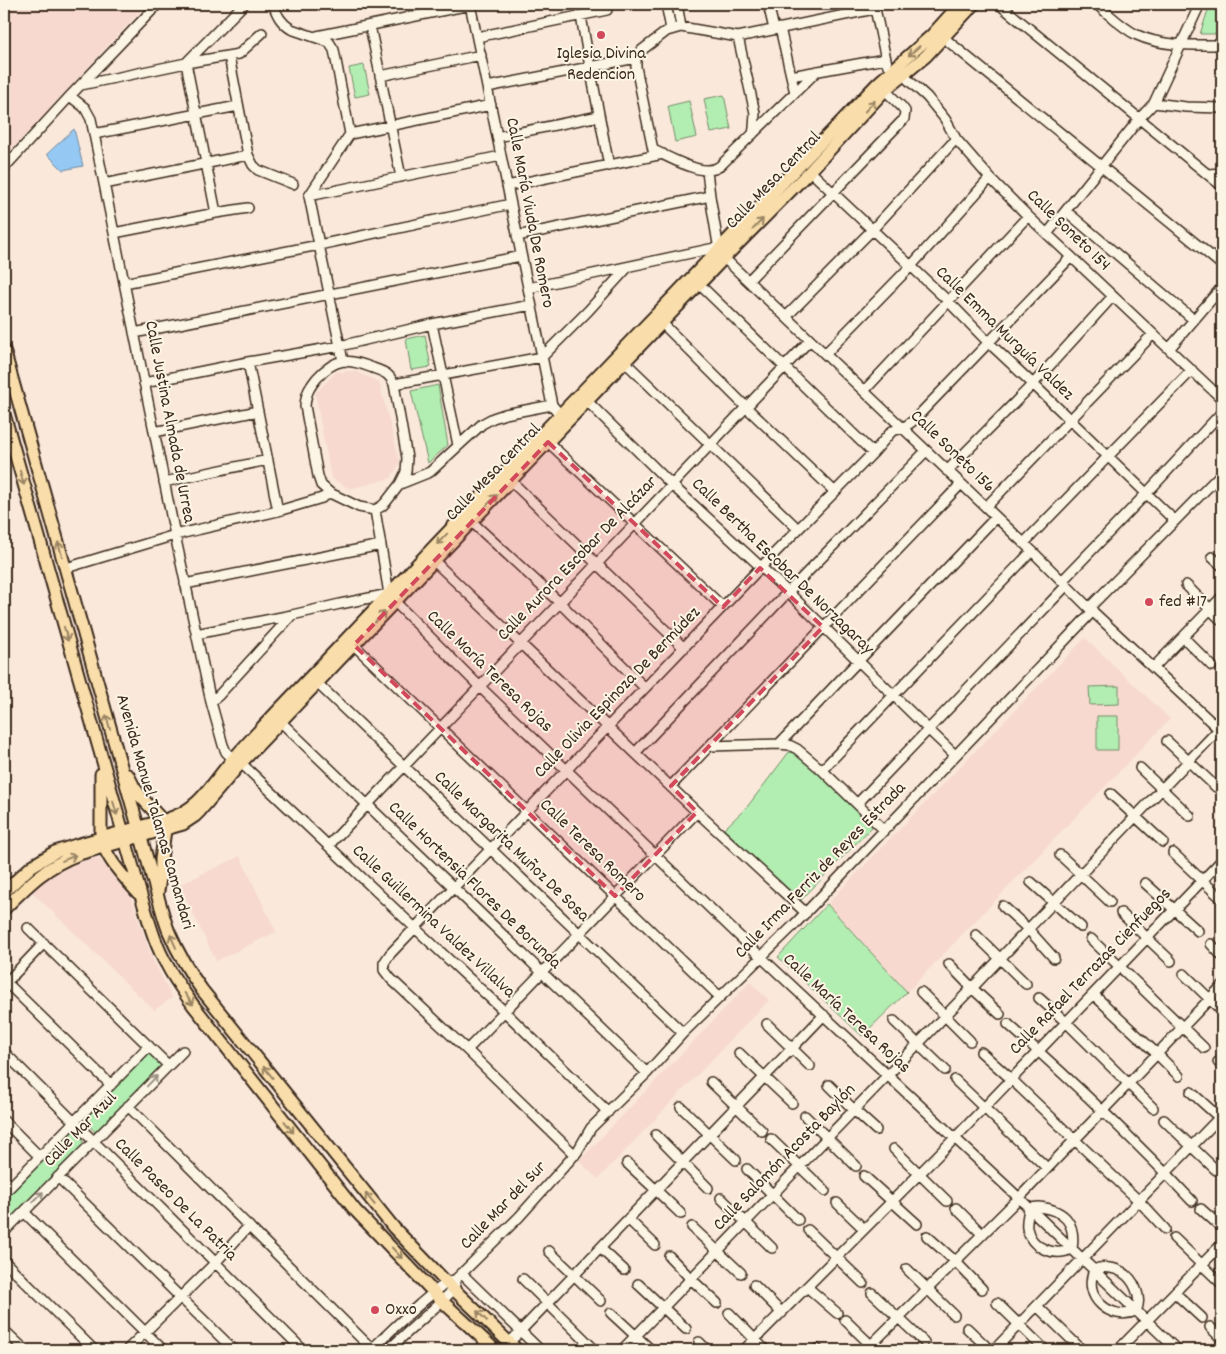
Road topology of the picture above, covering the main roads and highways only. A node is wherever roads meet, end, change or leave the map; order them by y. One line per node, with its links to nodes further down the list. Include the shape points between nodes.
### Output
1 (960, 4): 3 (main road, Calle Mesa Central)
2 (974, 4): 3 (main road, Calle Mesa Central)
3 (940, 35): 4 (main road, Calle Mesa Central, via 926,56 904,76); 4 (main road, Calle Mesa Central, one-way to 4, via 890,72)
4 (886, 85): 5 (main road, Calle Mesa Central); 5 (main road, Calle Mesa Central, one-way to 4, via 810,171)
5 (721, 252): 8 (main road, Calle Mesa Central); 8 (main road, Calle Mesa Central, via 700,284 588,401)
6 (4, 350): 10 (main road, Avenida Manuel Talamas Camandari, one-way to 6)
7 (4, 414): 9 (main road, Avenida Manuel Talamas Camandari, one-way to 9)
8 (564, 419): 11 (main road, Calle Mesa Central, one-way to 11); 11 (main road, Calle Mesa Central, one-way to 8, via 472,522 548,442)
9 (36, 527): 10 (main road, via 52,562); 13 (main road, Avenida Manuel Talamas Camandari, one-way to 13)
10 (66, 568): 12 (main road, Avenida Manuel Talamas Camandari, one-way to 10)
11 (392, 598): 14 (main road, Calle Mesa Central); 14 (main road, Calle Mesa Central, one-way to 11, via 280,722 354,645)
12 (117, 756): 15 (main road, via 134,787); 16 (main road, Avenida Manuel Talamas Camandari)
13 (101, 760): 17 (main road, Avenida Manuel Talamas Camandari, one-way to 17); 18 (main road)
14 (237, 761): 15 (main road, Calle Mesa Central, via 193,807)
15 (164, 826): 16 (main road, Calle Mesa Central); 21 (main road)
16 (140, 832): 17 (main road, Calle Mesa Central); 21 (main road, Avenida Manuel Talamas Camandari)
17 (124, 837): 18 (main road, Calle Mesa Central); 22 (main road, Avenida Manuel Talamas Camandari)
18 (102, 842): 19 (main road, Calle Mesa Central); 22 (main road, via 120,874)
19 (39, 868): 20 (main road, Calle Mesa Central, via 21,876); 23 (main road, Calle Mesa Central)
20 (4, 892)
21 (157, 894): 24 (main road, Avenida Manuel Talamas Camandari, one-way to 21, via 454,1281 394,1228 202,990 177,949)
22 (142, 899): 25 (main road, Avenida Manuel Talamas Camandari, one-way to 25, via 166,965 193,1005 355,1210)
23 (4, 909)
24 (513, 1346)
25 (495, 1350)

